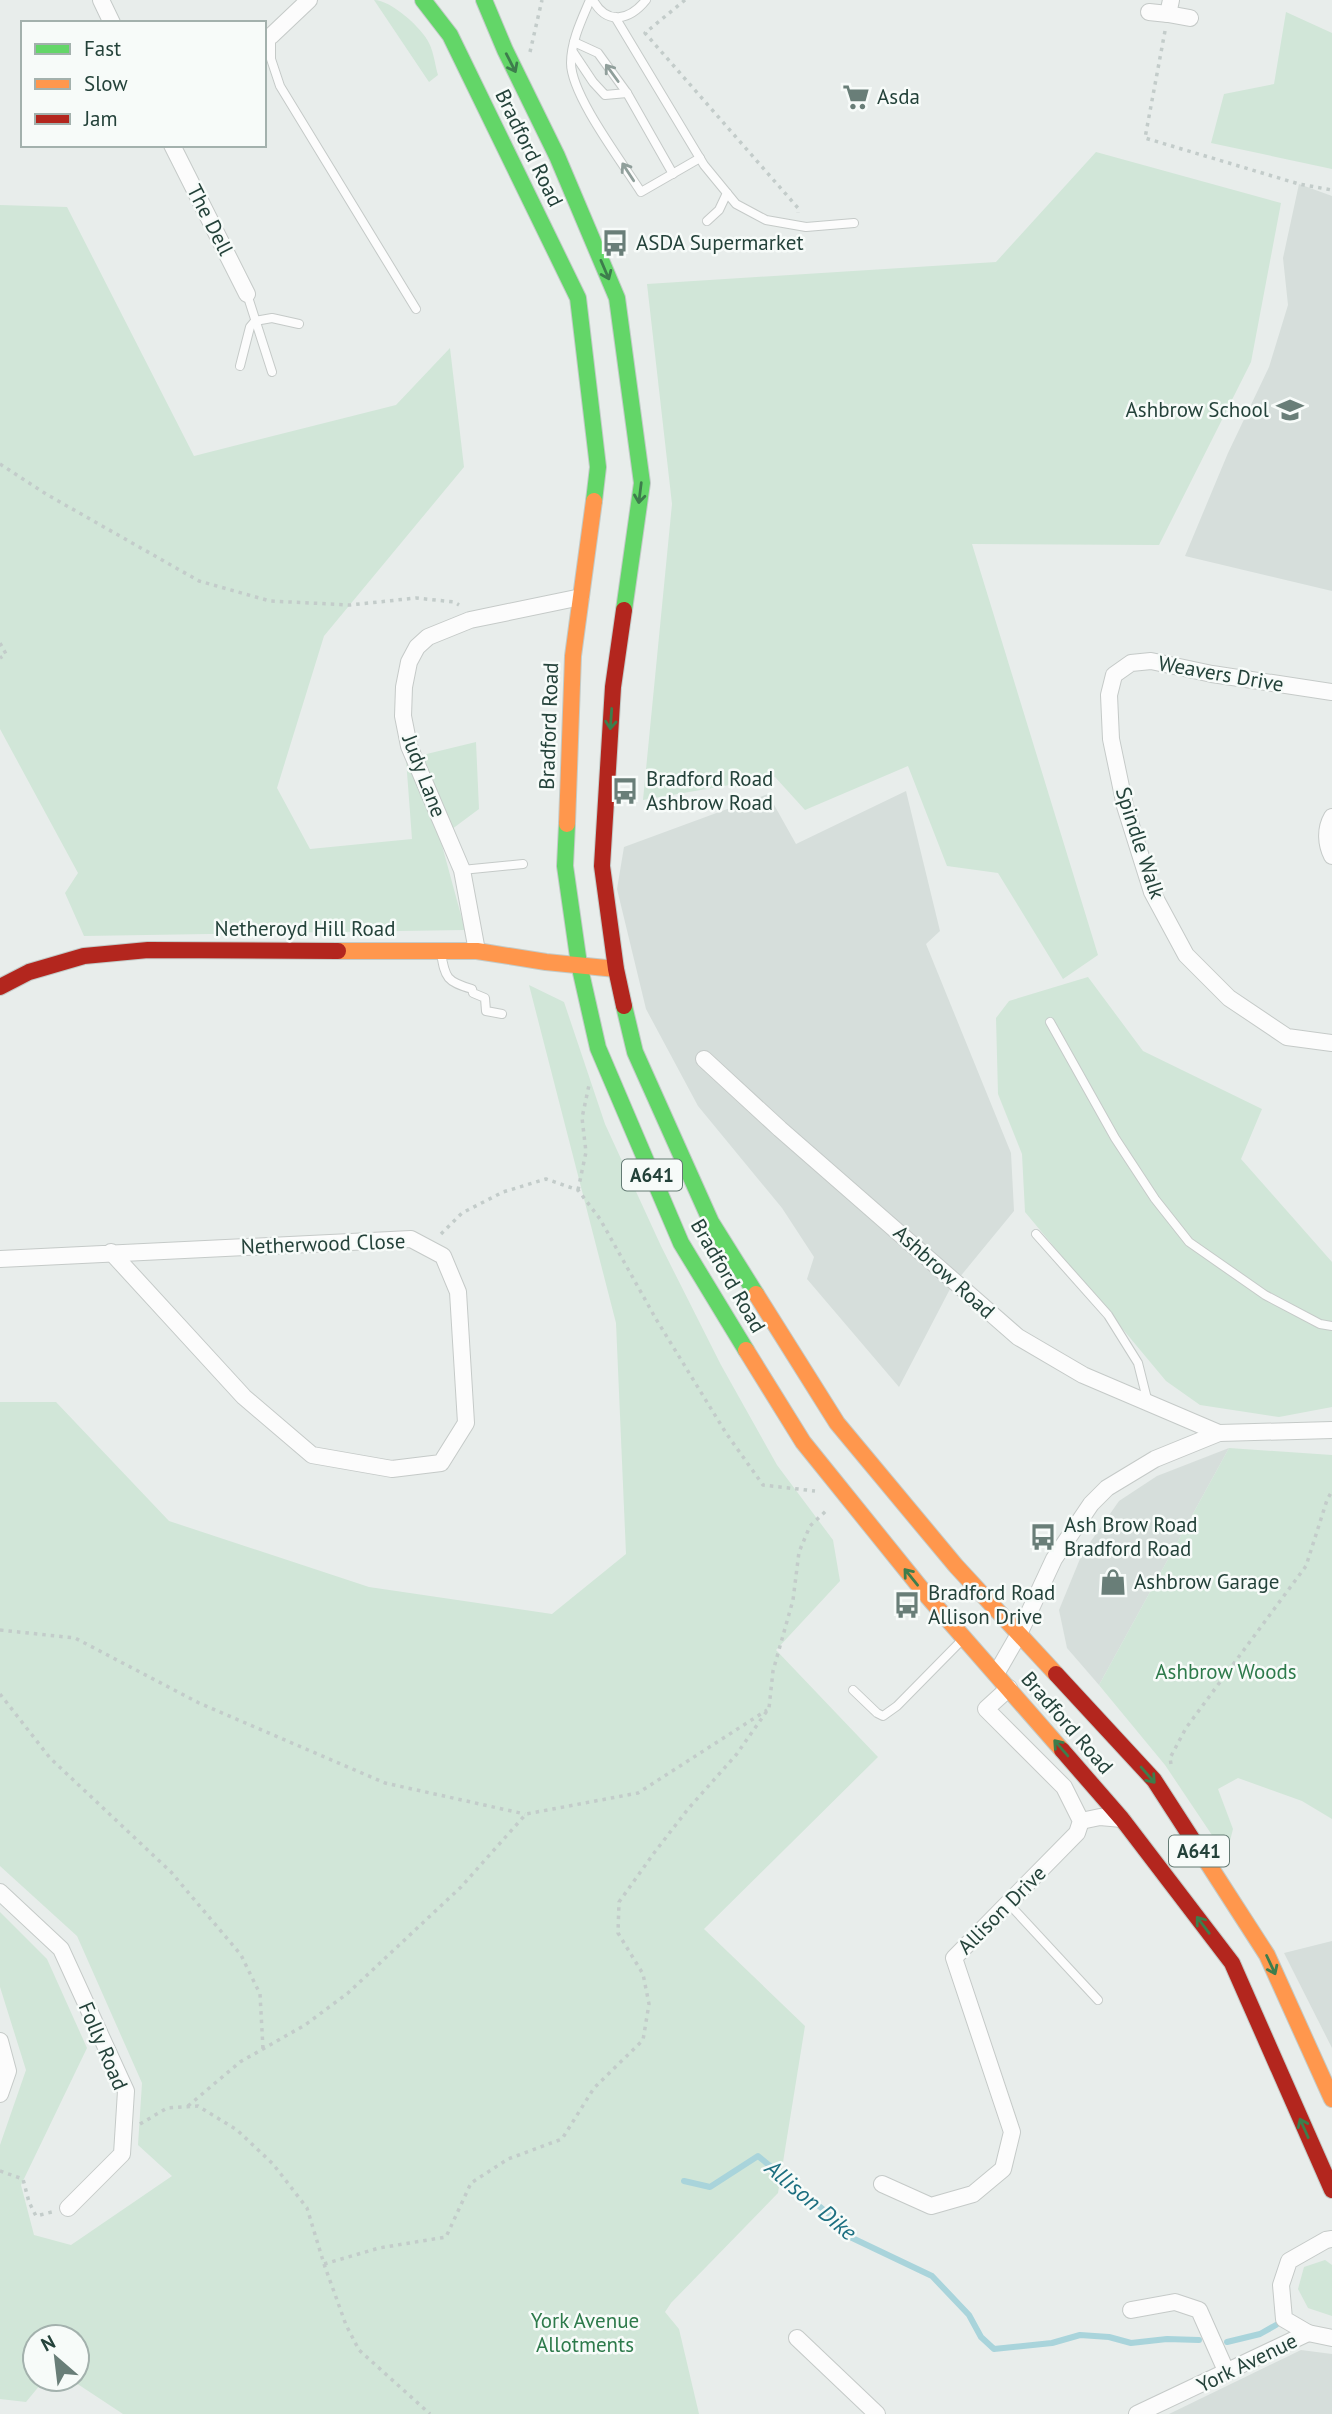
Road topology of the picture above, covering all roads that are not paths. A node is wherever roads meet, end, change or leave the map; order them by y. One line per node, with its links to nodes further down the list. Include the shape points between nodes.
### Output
1 (100, 0): 11 (street)
2 (309, 0): 12 (street)
3 (423, 0): 28 (main road, Bradford Road / A641, via 450,35 578,298 598,467)
4 (484, 0): 34 (main road, Bradford Road / A641, one-way to 34, via 617,298 642,483)
5 (591, 0): 9 (lane); 13 (lane)
6 (645, 0): 9 (lane, via 632,14)
7 (1170, 7): 8 (street); 10 (street)
8 (1149, 12)
9 (615, 18): 17 (lane)
10 (1190, 19)
11 (111, 21)
12 (271, 36): 23 (lane, via 271,59 280,86)
13 (574, 42): 14 (lane); 15 (lane, one-way to 13, via 598,53)
14 (573, 52): 15 (lane, via 605,95); 18 (lane, one-way to 14, via 641,192 576,91)
15 (627, 93): 18 (lane)
16 (173, 147): 22 (street, The Dell)
17 (700, 158): 18 (lane); 19 (lane)
18 (673, 174)
19 (727, 193): 20 (lane); 21 (lane, via 736,204 766,219 799,226)
20 (707, 221)
21 (855, 223)
22 (247, 294): 24 (lane)
23 (416, 309)
24 (256, 321): 25 (lane, via 272,318); 26 (lane, via 250,327); 27 (lane)
25 (299, 324)
26 (240, 366)
27 (272, 372)
28 (581, 597): 34 (main road, Bradford Road / A641, via 573,656); 35 (street, Judy Lane, via 478,619 428,637 409,662 403,716 410,746)
29 (1114, 675): 30 (street, Weavers Drive, via 1131,663 1151,661); 43 (street, Spindle Walk, via 1109,695 1111,739 1125,806 1152,892 1186,955 1229,998 1287,1037)
30 (1332, 692)
31 (1332, 817): 32 (street, via 1327,837)
32 (1332, 856)
33 (523, 864): 35 (lane)
34 (583, 866): 38 (main road, Bradford Road / A641); 39 (main road, Bradford Road / A641)
35 (462, 870): 37 (street, Judy Lane)
36 (441, 950): 37 (main road, Netheroyd Hill Road); 40 (main road, Netheroyd Hill Road, via 148,950 84,956 29,972); 41 (lane, via 449,980 485,998 486,1011)
37 (477, 951): 38 (main road, Netheroyd Hill Road)
38 (579, 964): 39 (main road, Netheroyd Hill Road); 53 (main road, Bradford Road / A641, one-way to 38, via 803,1442 681,1243 597,1048)
39 (616, 969): 52 (main road, Bradford Road / A641, via 635,1052 711,1222 837,1423)
40 (0, 987)
41 (502, 1014)
42 (1049, 1021): 48 (lane, via 1115,1138 1189,1242 1265,1295)
43 (1332, 1043)
44 (704, 1059): 49 (street, Ashbrow Road, via 1018,1337 1083,1375)
45 (1036, 1234): 49 (lane, via 1108,1315 1138,1363)
46 (111, 1252): 46 (street, Netherwood Close, via 411,1239 443,1256 458,1292 466,1423 441,1463 392,1469 312,1455 243,1397); 47 (street, Netherwood Close)
47 (0, 1259)
48 (1332, 1326)
49 (1149, 1403): 51 (street, Ashbrow Road)
50 (1332, 1430): 51 (street, Ashbrow Road)
51 (1219, 1433): 52 (street, Ashbrow Road, via 1155,1459 1107,1488 1091,1504 1054,1559)
52 (1019, 1634): 54 (street, Ashbrow Road); 64 (main road, A641, one-way to 64, via 1154,1780 1267,1955)
53 (964, 1638): 54 (main road, Bradford Road / A641); 56 (lane, via 883,1716)
54 (996, 1674): 55 (main road, Bradford Road / A641)
55 (1009, 1688): 57 (main road, Bradford Road / A641, one-way to 55); 58 (street, via 986,1709 1064,1787)
56 (853, 1690)
57 (1122, 1819): 58 (street); 66 (main road, Bradford Road / A641, one-way to 57, via 1232,1963)
58 (1081, 1821): 60 (street, Allison Drive, via 1077,1833)
59 (0, 1892): 67 (street, Folly Road, via 61,1949 126,2091 122,2154)
60 (1009, 1904): 61 (lane); 65 (street, Allison Drive, via 954,1958 1012,2132 1003,2169 973,2194 931,2206)
61 (1098, 2000)
62 (0, 2041): 63 (street, via 8,2071)
63 (0, 2094)
64 (1332, 2099)
65 (882, 2184)
66 (1332, 2190)
67 (68, 2208)
68 (1332, 2239): 70 (street, York Avenue, via 1289,2261 1281,2285 1284,2319)
69 (1131, 2309): 73 (street, via 1175,2302 1199,2311)
70 (1308, 2333): 72 (street); 73 (street, York Avenue)
71 (797, 2338): 74 (street)
72 (1332, 2338)
73 (1227, 2373): 75 (street, York Avenue)
74 (877, 2414)
75 (1137, 2414)

